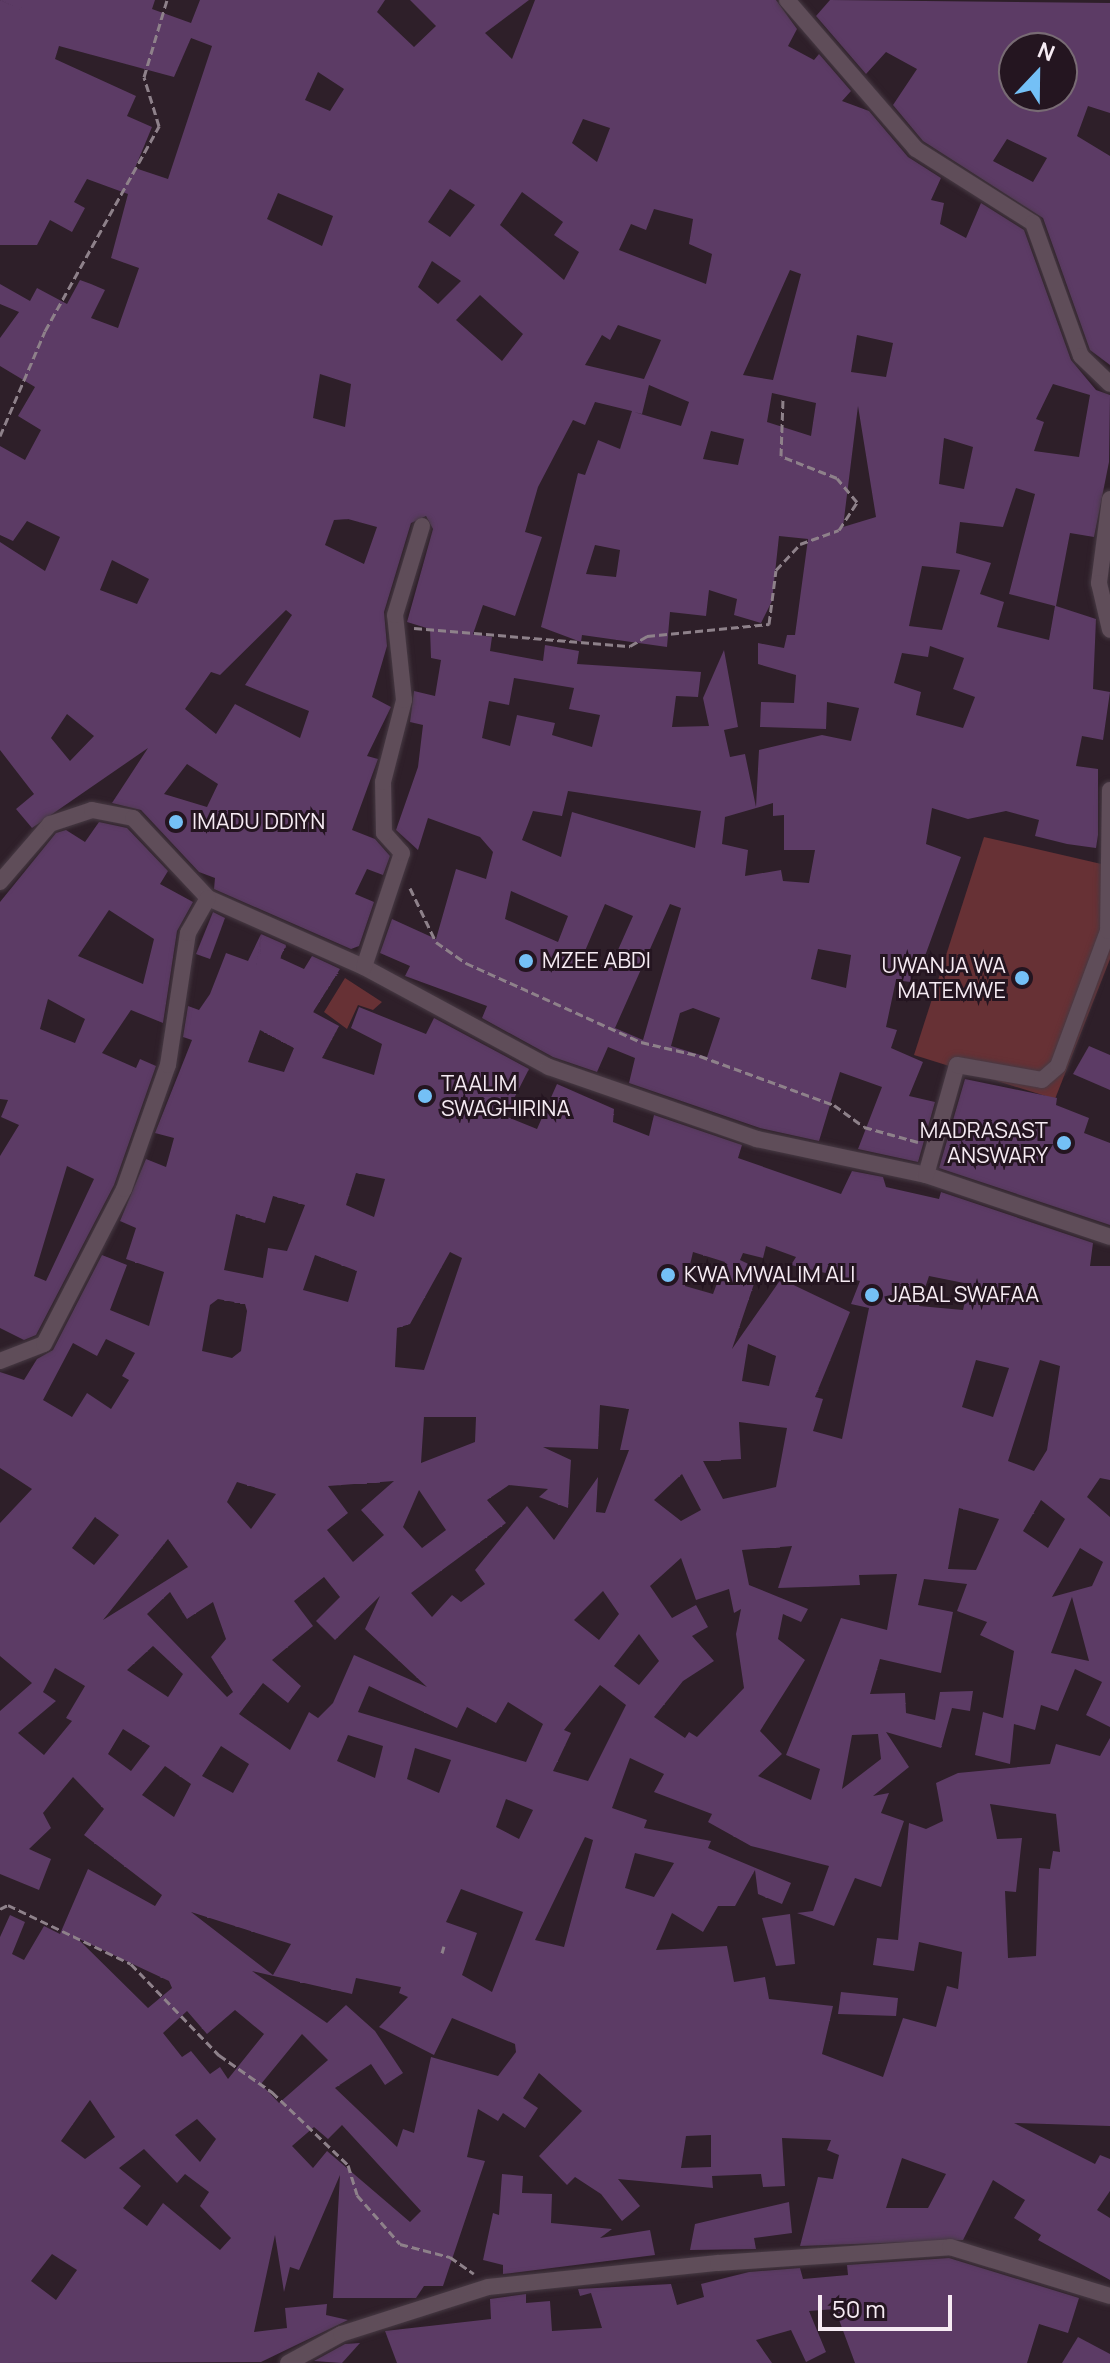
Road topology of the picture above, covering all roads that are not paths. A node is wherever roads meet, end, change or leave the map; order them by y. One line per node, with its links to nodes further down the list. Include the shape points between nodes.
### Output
1 (787, 0): 2 (street, via 916,149 1033,223 1081,356)
2 (1110, 384)
3 (1110, 499): 5 (street, via 1099,583)
4 (422, 526): 9 (street, via 395,631 404,700 383,782 384,833 402,853)
5 (1110, 630)
6 (1110, 790): 10 (street, via 1108,931 1058,1066 1042,1080 969,1061 957,1065)
7 (0, 882): 8 (street, via 50,824 92,810 133,818)
8 (208, 898): 9 (street); 12 (street, via 188,933 168,1065 124,1189 44,1344)
9 (364, 967): 10 (street, via 549,1067 757,1139)
10 (926, 1175): 11 (street)
11 (1110, 1237)
12 (0, 1361)
13 (1110, 2296): 14 (street, via 950,2247 488,2287 341,2334)
14 (288, 2363)

